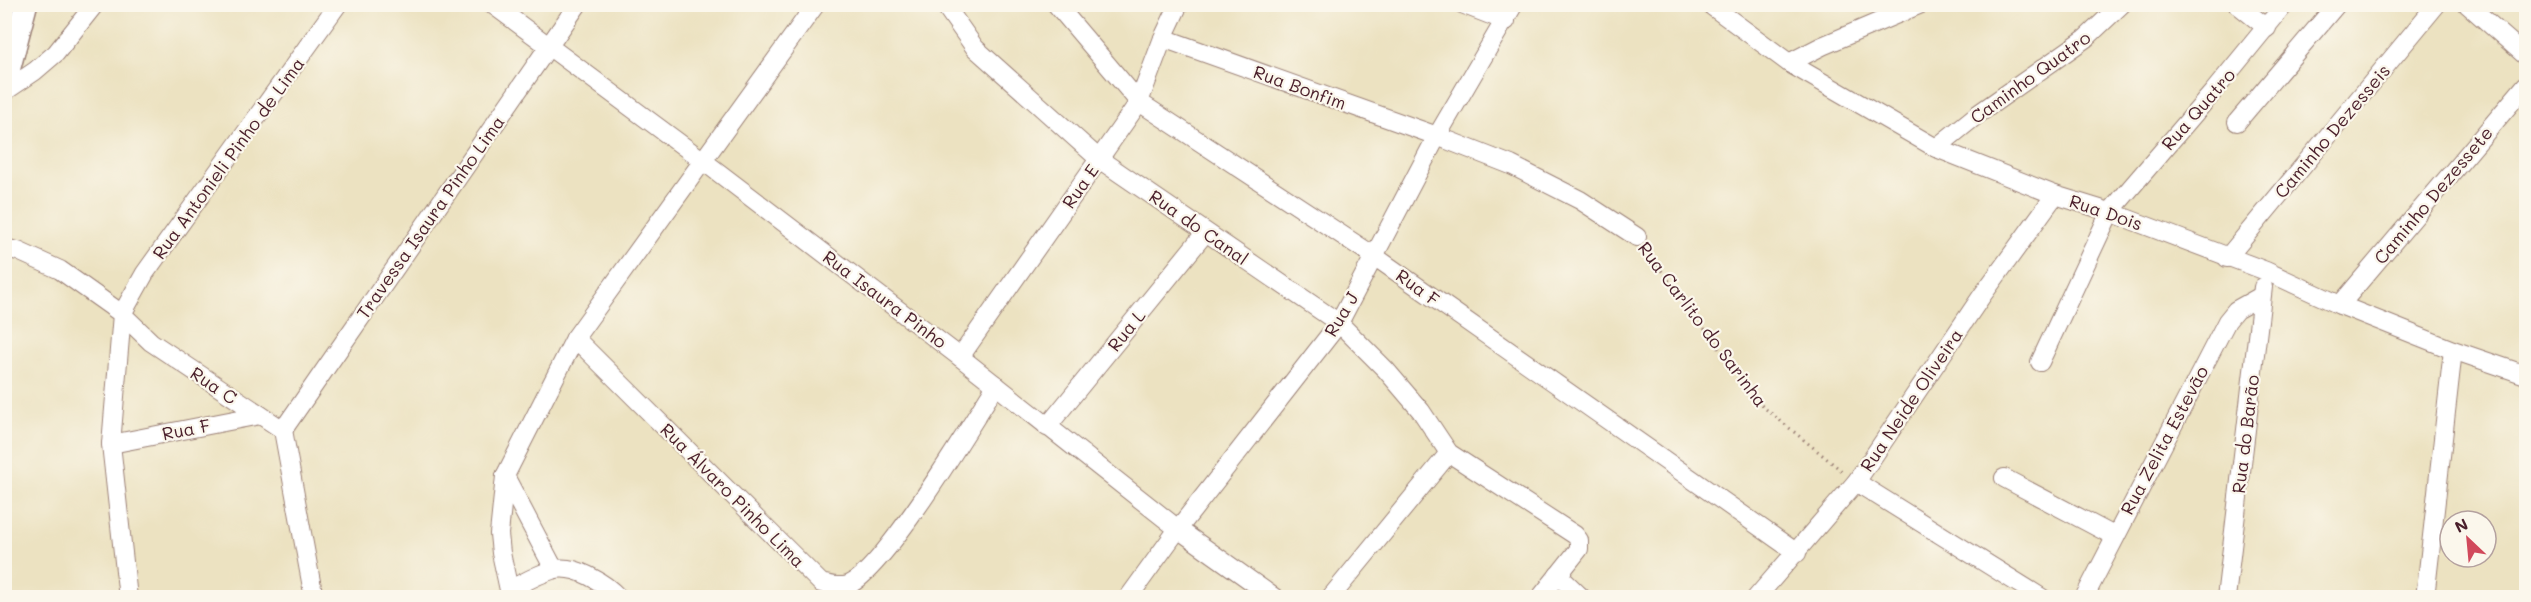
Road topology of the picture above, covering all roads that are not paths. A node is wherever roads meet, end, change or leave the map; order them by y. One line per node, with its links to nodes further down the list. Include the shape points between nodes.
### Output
1 (26, 4): 27 (main road)
2 (95, 4): 27 (street, via 56,52)
3 (338, 4): 44 (street, Rua Antonieli Pinho de Lima, via 145,273)
4 (492, 4): 23 (street, Rua Isaura Pinho)
5 (578, 4): 23 (street, Travessa Isaura Pinho Lima)
6 (816, 4): 33 (street)
7 (944, 4): 32 (street, Rua do Canal, via 975,48)
8 (1056, 4): 28 (street, Rua F)
9 (1179, 4): 22 (street, Rua E)
10 (1462, 4): 20 (street)
11 (1514, 4): 20 (street, Rua J)
12 (1709, 4): 25 (street, Rua Dois)
13 (1921, 4): 25 (street)
14 (2122, 4): 31 (street, Caminho Quatro, via 2086,38)
15 (2237, 4): 21 (street)
16 (2285, 4): 21 (street, Rua Quatro)
17 (2337, 4): 29 (street)
18 (2437, 4): 40 (street, Caminho Dezesseis)
19 (2467, 4): 24 (street)
20 (1506, 21): 30 (street, Rua J)
21 (2267, 28): 35 (street, Rua Quatro)
22 (1163, 38): 28 (street, Rua E); 30 (street, Rua Bonfim)
23 (547, 47): 33 (street, Rua Isaura Pinho); 54 (street, Travessa Isaura Pinho Lima)
24 (2526, 56)
25 (1789, 63): 31 (street, Rua Dois)
26 (2526, 85): 43 (street, Caminho Dezessete)
27 (4, 90)
28 (1139, 102): 32 (street, Rua E); 39 (street, Rua F)
29 (2237, 122)
30 (1437, 136): 37 (street, Rua Carlito do Sarinha, via 1511,165); 39 (street, Rua J)
31 (1936, 148): 34 (street, Rua Dois)
32 (1099, 159): 36 (street, Rua do Canal); 48 (street, Rua E)
33 (702, 160): 46 (street); 48 (street, Rua Isaura Pinho)
34 (2055, 195): 35 (street, Rua Dois); 59 (street, Rua Neide Oliveira)
35 (2110, 212): 40 (street, Rua Dois); 49 (street, Rua Quatro)
36 (1205, 233): 45 (street, Rua do Canal); 53 (street, Rua L)
37 (1637, 237)
38 (4, 248): 44 (street, Rua C, via 60,270)
39 (1374, 255): 45 (street, Rua J); 62 (street, Rua F)
40 (2227, 258): 41 (street, Rua Dois)
41 (2266, 271): 42 (street, Rua do Barão); 43 (street, Rua Dois)
42 (2261, 296): 61 (street, Rua Zelita Estevão, via 2241,306 2227,321); 77 (street, Rua do Barão)
43 (2340, 305): 47 (street, Rua Dois)
44 (122, 314): 52 (street, Rua C, via 151,342); 55 (street)
45 (1340, 324): 56 (street, Rua do Canal, via 1421,411); 60 (street, Rua J)
46 (575, 338): 51 (street, Rua Álvaro Pinho Lima, via 821,583 836,587 859,579 883,554); 57 (street)
47 (2453, 350): 50 (street, Rua Dois); 78 (street)
48 (960, 357): 51 (street, Rua Isaura Pinho)
49 (2040, 362)
50 (2526, 375)
51 (996, 385): 53 (street, Rua Isaura Pinho)
52 (260, 415): 54 (street, Rua C); 55 (street, Rua F)
53 (1047, 427): 60 (street, Rua Isaura Pinho)
54 (283, 430): 67 (street)
55 (111, 444): 66 (street)
56 (1449, 453): 64 (street, via 1575,535 1580,544); 71 (street)
57 (505, 476): 63 (street); 65 (street, via 499,534)
58 (2004, 478): 61 (street)
59 (1856, 483): 62 (street, Rua Neide Oliveira); 75 (street)
60 (1178, 529): 69 (street, Rua J); 70 (street, Rua Isaura Pinho)
61 (2114, 536): 76 (street, Rua Zelita Estevão)
62 (1797, 553): 74 (street, Rua Neide Oliveira)
63 (554, 569): 65 (street); 68 (street, via 573,570 597,580)
64 (1558, 575): 72 (street); 73 (street)
65 (509, 594)
66 (128, 597)
67 (314, 597)
68 (619, 597)
69 (1128, 597)
70 (1275, 597)
71 (1330, 597)
72 (1540, 597)
73 (1582, 597)
74 (1756, 597)
75 (2042, 597)
76 (2084, 597)
77 (2226, 597)
78 (2425, 597)

